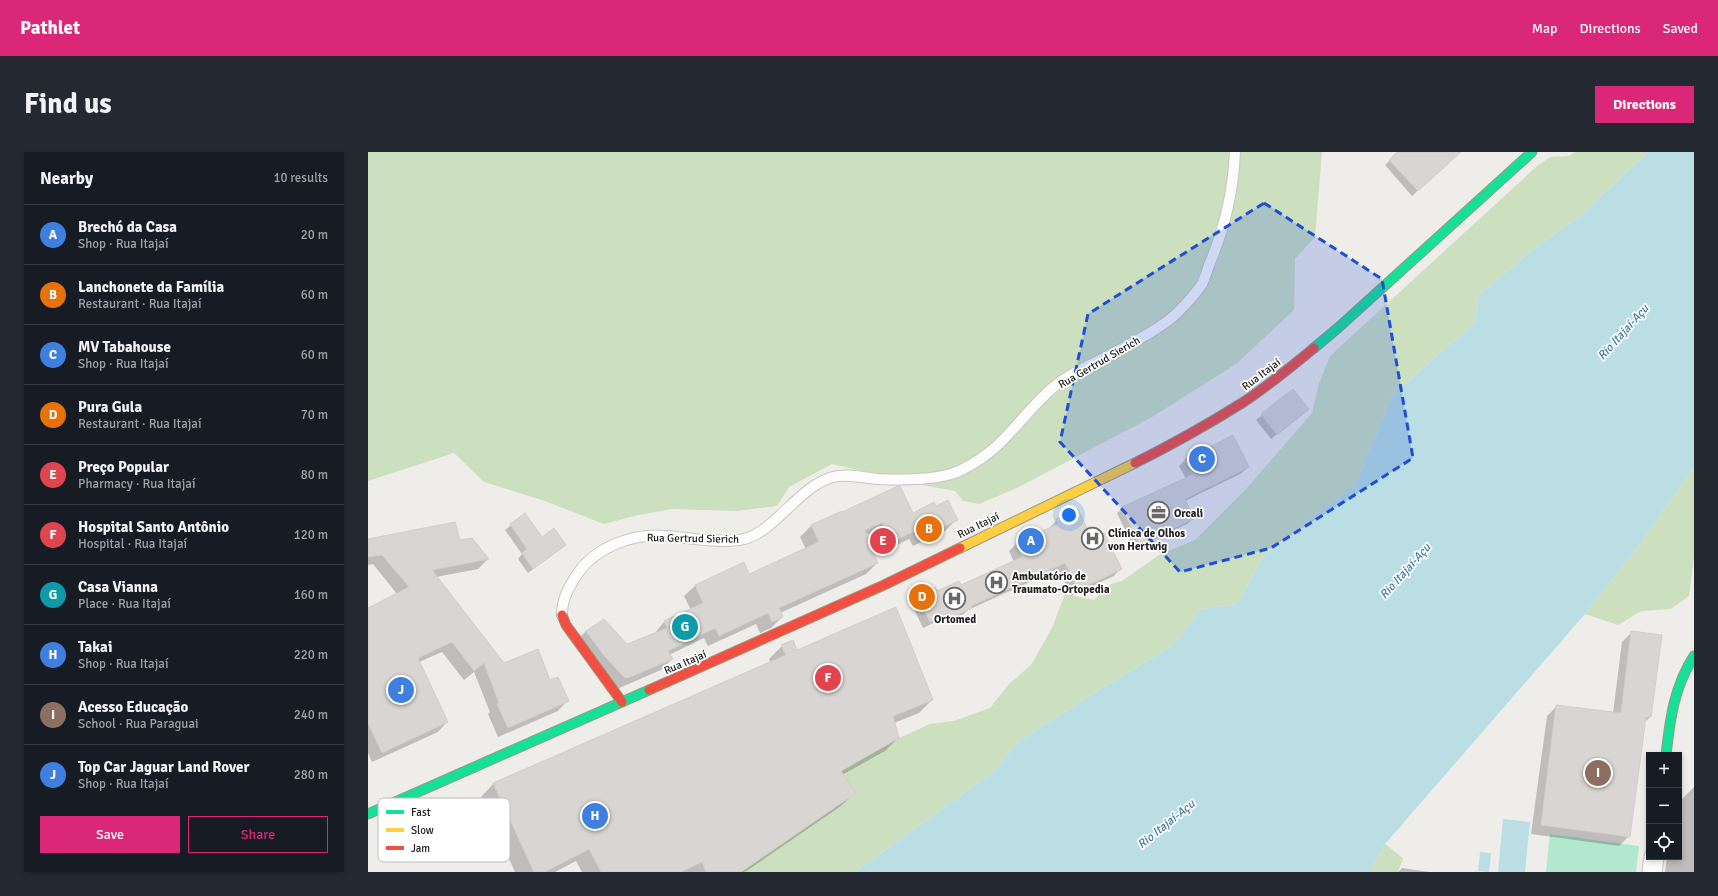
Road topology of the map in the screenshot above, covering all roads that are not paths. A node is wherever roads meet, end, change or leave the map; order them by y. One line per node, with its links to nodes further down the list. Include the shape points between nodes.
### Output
1 (1235, 152): 3 (lane, Rua Gertrud Sierich, via 1232,189 1219,238 1202,284 1177,313 1144,336 1076,373 1048,392 1004,440 980,460 951,474 917,479 877,479 849,475 832,477 816,485 767,527 753,536 740,540 691,539 665,535 626,540 595,555 582,567 562,603)
2 (1532, 152): 5 (main road, Rua Itajaí, via 1339,327 1242,404 1167,447 884,585)
3 (562, 614): 5 (main road, Rua Gertrud Sierich, via 566,625)
4 (1694, 656): 6 (main road, via 1682,673 1675,691)
5 (622, 702): 7 (main road, Rua Itajaí)
6 (1666, 752)
7 (404, 798)
8 (378, 810): 9 (main road, Rua Itajaí)
9 (368, 814)
10 (1654, 860): 11 (street)
11 (1652, 872)

